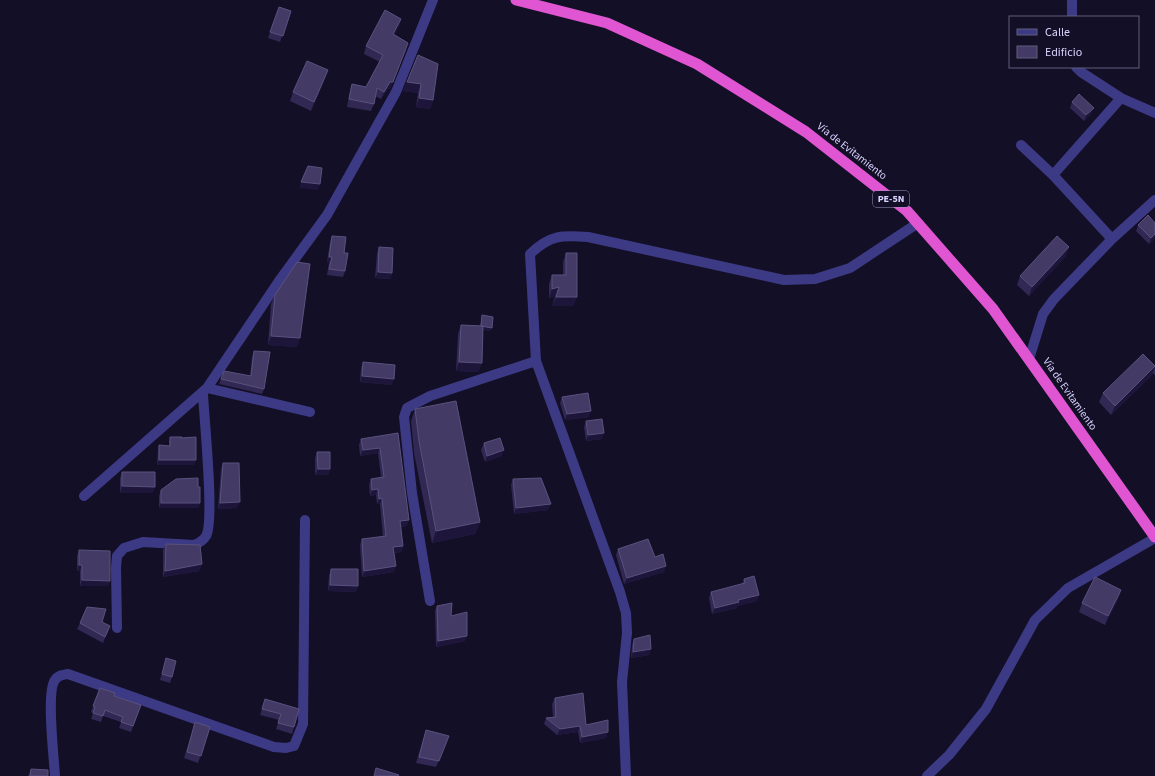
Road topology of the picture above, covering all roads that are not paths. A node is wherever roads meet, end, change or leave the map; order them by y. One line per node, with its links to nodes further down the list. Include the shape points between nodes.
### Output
1 (434, 0): 15 (street, via 396,92 327,215)
2 (516, 0): 11 (highway, Vía de Evitamiento / PE-5N, via 607,22 697,64 806,132 907,211)
3 (1072, 0): 4 (street)
4 (1072, 16)
5 (1077, 68): 6 (street)
6 (1122, 98): 7 (street); 9 (street)
7 (1155, 113)
8 (1021, 145): 9 (street)
9 (1053, 175): 12 (street)
10 (1155, 200): 12 (street)
11 (918, 223): 13 (highway, Vía de Evitamiento / PE-5N, via 993,309); 14 (street, via 850,268 807,280 784,280 588,237 556,237 542,243 530,254)
12 (1112, 239): 13 (street, via 1054,299 1043,314)
13 (1029, 359): 19 (highway, Vía de Evitamiento / PE-5N)
14 (536, 361): 20 (street, via 430,396 412,405 404,416 412,493); 23 (street, via 626,613 627,633 622,682)
15 (205, 391): 16 (street); 17 (street); 21 (street, via 210,514 206,536 194,545 143,542 124,548 117,556)
16 (310, 412)
17 (84, 496)
18 (305, 520): 22 (street, via 303,724 294,746 274,747 68,674 54,680 51,694)
19 (1155, 538): 24 (street, via 1068,588 1035,620 986,709 949,755)
20 (430, 601)
21 (117, 628)
22 (55, 776)
23 (626, 776)
24 (927, 776)

